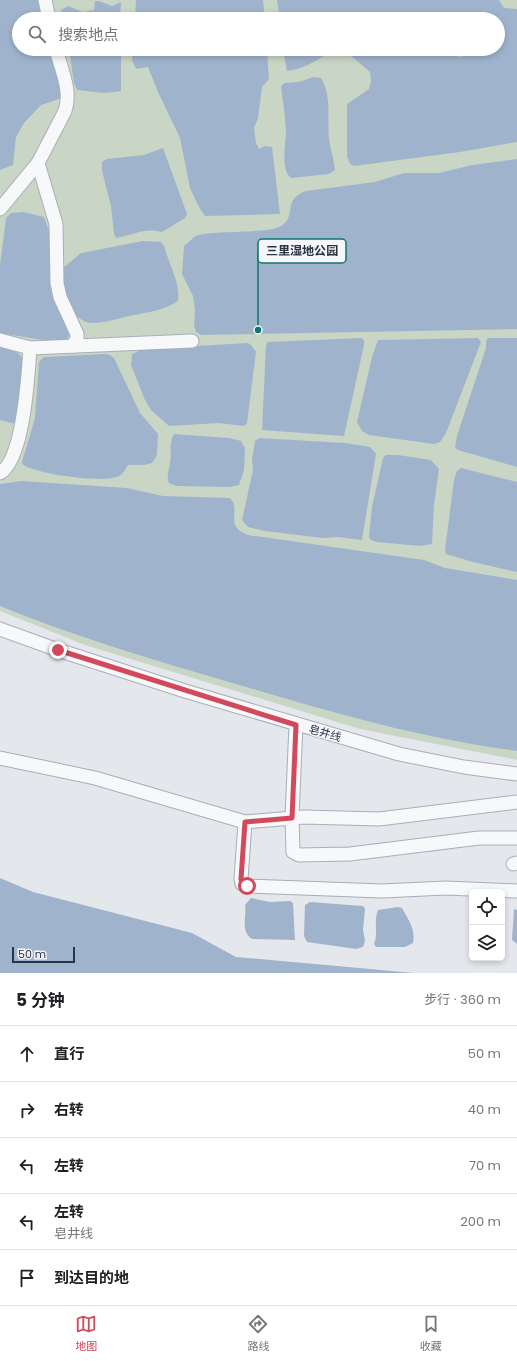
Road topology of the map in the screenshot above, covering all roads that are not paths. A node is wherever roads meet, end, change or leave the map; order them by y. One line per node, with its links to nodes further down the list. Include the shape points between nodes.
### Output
1 (45, 0): 2 (street)
2 (48, 12)
3 (58, 56): 4 (street, via 69,102)
4 (38, 164): 5 (street); 8 (street, via 56,224 57,283 60,297 77,334 77,340)
5 (0, 209)
6 (0, 340): 9 (street)
7 (192, 341): 8 (street)
8 (72, 346): 9 (street)
9 (30, 348): 10 (street, via 21,426 12,460)
10 (0, 473)
11 (0, 629): 12 (street, 皂井线, via 65,653)
12 (296, 725): 14 (street, 皂井线, via 399,754 464,768); 16 (street)
13 (0, 758): 17 (street, via 95,778)
14 (517, 774)
15 (517, 802): 16 (street, via 379,819)
16 (292, 818): 17 (street); 18 (street, via 293,852 299,855 350,854 479,838)
17 (245, 822): 19 (street, via 241,879 242,884 247,886 382,891 446,888)
18 (517, 838)
19 (517, 891)

